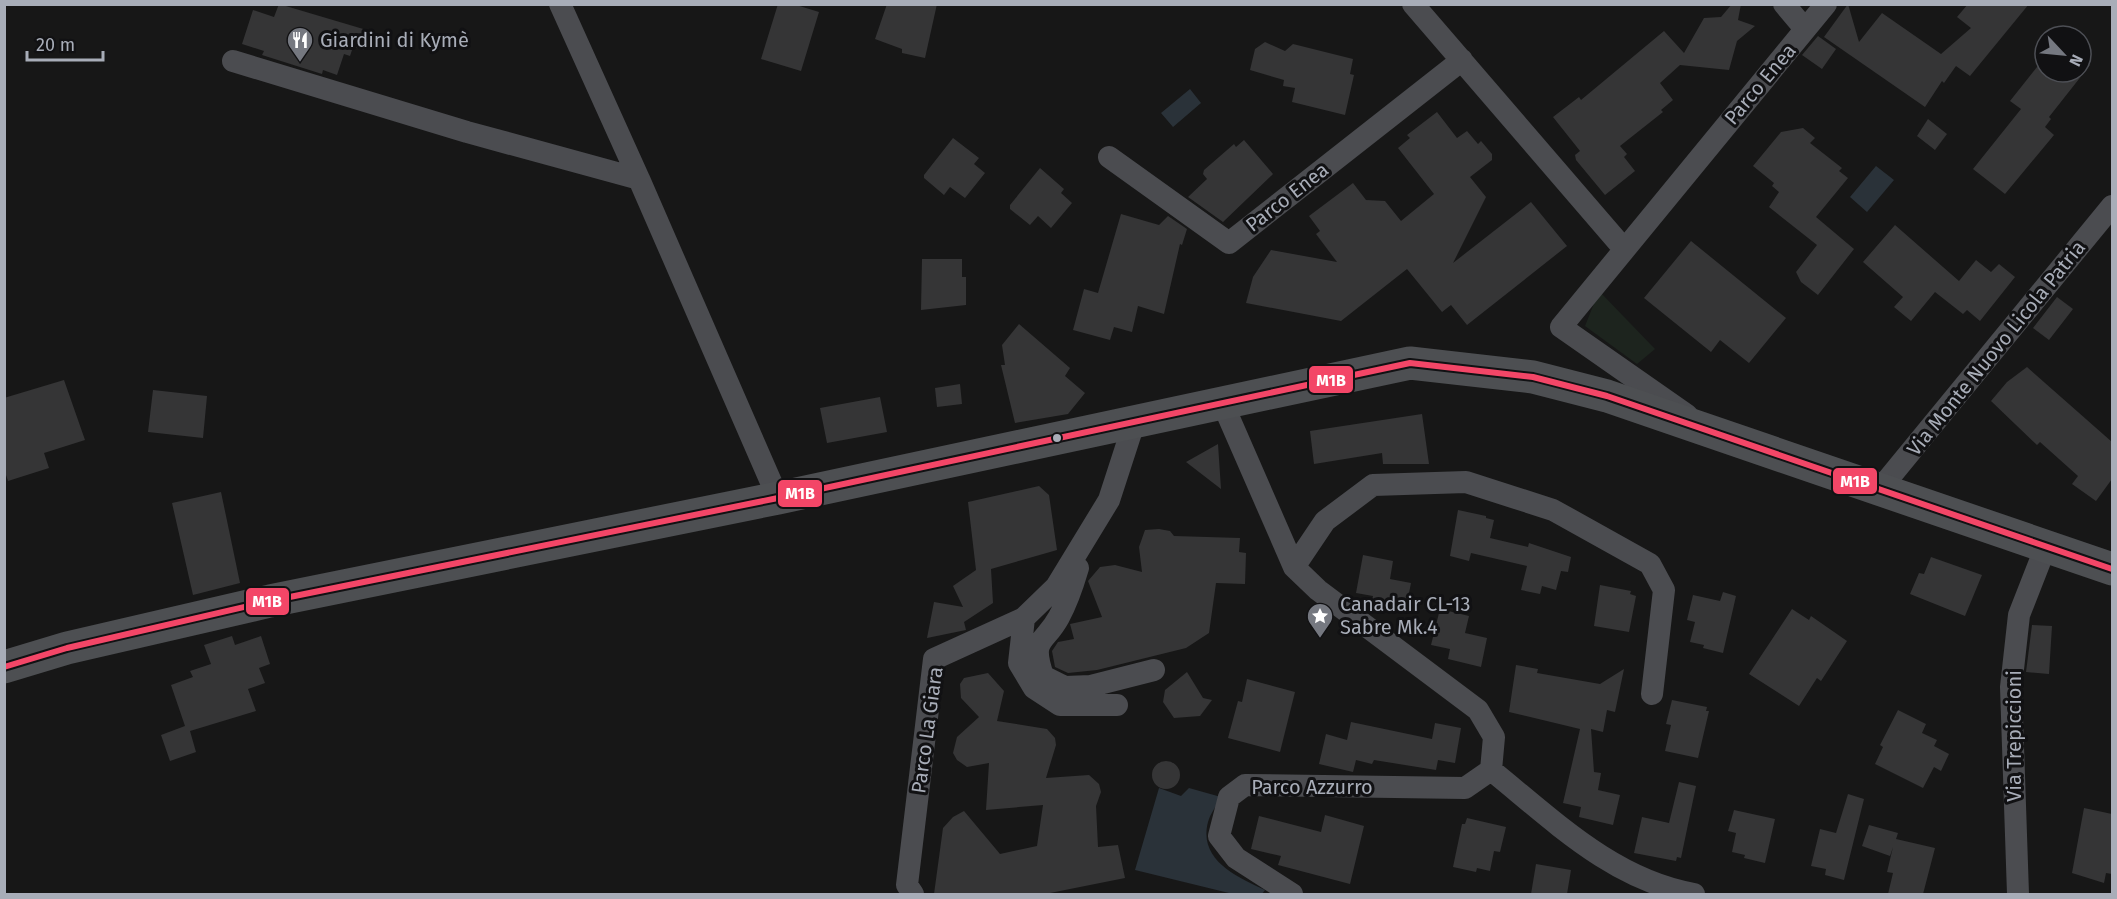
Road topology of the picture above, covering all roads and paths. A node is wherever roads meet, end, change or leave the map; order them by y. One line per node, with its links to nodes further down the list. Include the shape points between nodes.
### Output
1 (560, 4): 9 (street)
2 (1413, 4): 6 (street)
3 (1784, 4): 5 (street, Parco Enea)
4 (1826, 4): 5 (street, Parco Enea)
5 (1805, 29): 11 (street, Parco Enea)
6 (1462, 60): 8 (street, Parco Enea, via 1229,243); 11 (street)
7 (233, 61): 9 (street)
8 (1109, 157)
9 (639, 179): 16 (street)
10 (2112, 206): 15 (street, Via Monte Nuovo Licola Patria)
11 (1624, 249): 14 (street, Parco Enea, via 1562,327)
12 (1222, 402): 13 (main road); 14 (main road, via 1410,363 1533,377 1607,396); 19 (street)
13 (1135, 420): 16 (main road); 18 (street, Parco La Giara, via 1109,500)
14 (1711, 431): 15 (main road)
15 (1880, 489): 17 (main road)
16 (778, 498): 22 (main road, via 270,601 67,648)
17 (2046, 546): 20 (main road); 30 (street, Via Trepiccioni, via 2019,615 2011,687)
18 (1080, 548): 21 (street, Parco La Giara, via 1056,586); 23 (street, Parco La Giara, via 1067,601 1057,622 1041,638 1038,659 1044,676 1065,687 1091,686)
19 (1294, 567): 24 (street, via 1325,520 1373,484 1466,482 1553,510 1650,564 1664,590); 26 (street, via 1318,590 1478,710 1494,737)
20 (2112, 569)
21 (1023, 618): 25 (street, via 1019,663 1034,688 1060,705); 27 (street, Parco La Giara, via 934,659 907,885)
22 (4, 667)
23 (1154, 670)
24 (1652, 694)
25 (1118, 705)
26 (1491, 770): 28 (street, Parco Azzurro, via 1465,788 1245,785 1229,798 1219,836 1236,858); 29 (street, via 1623,871 1673,891)
27 (913, 894)
28 (1292, 894)
29 (1694, 894)
30 (2018, 894)

